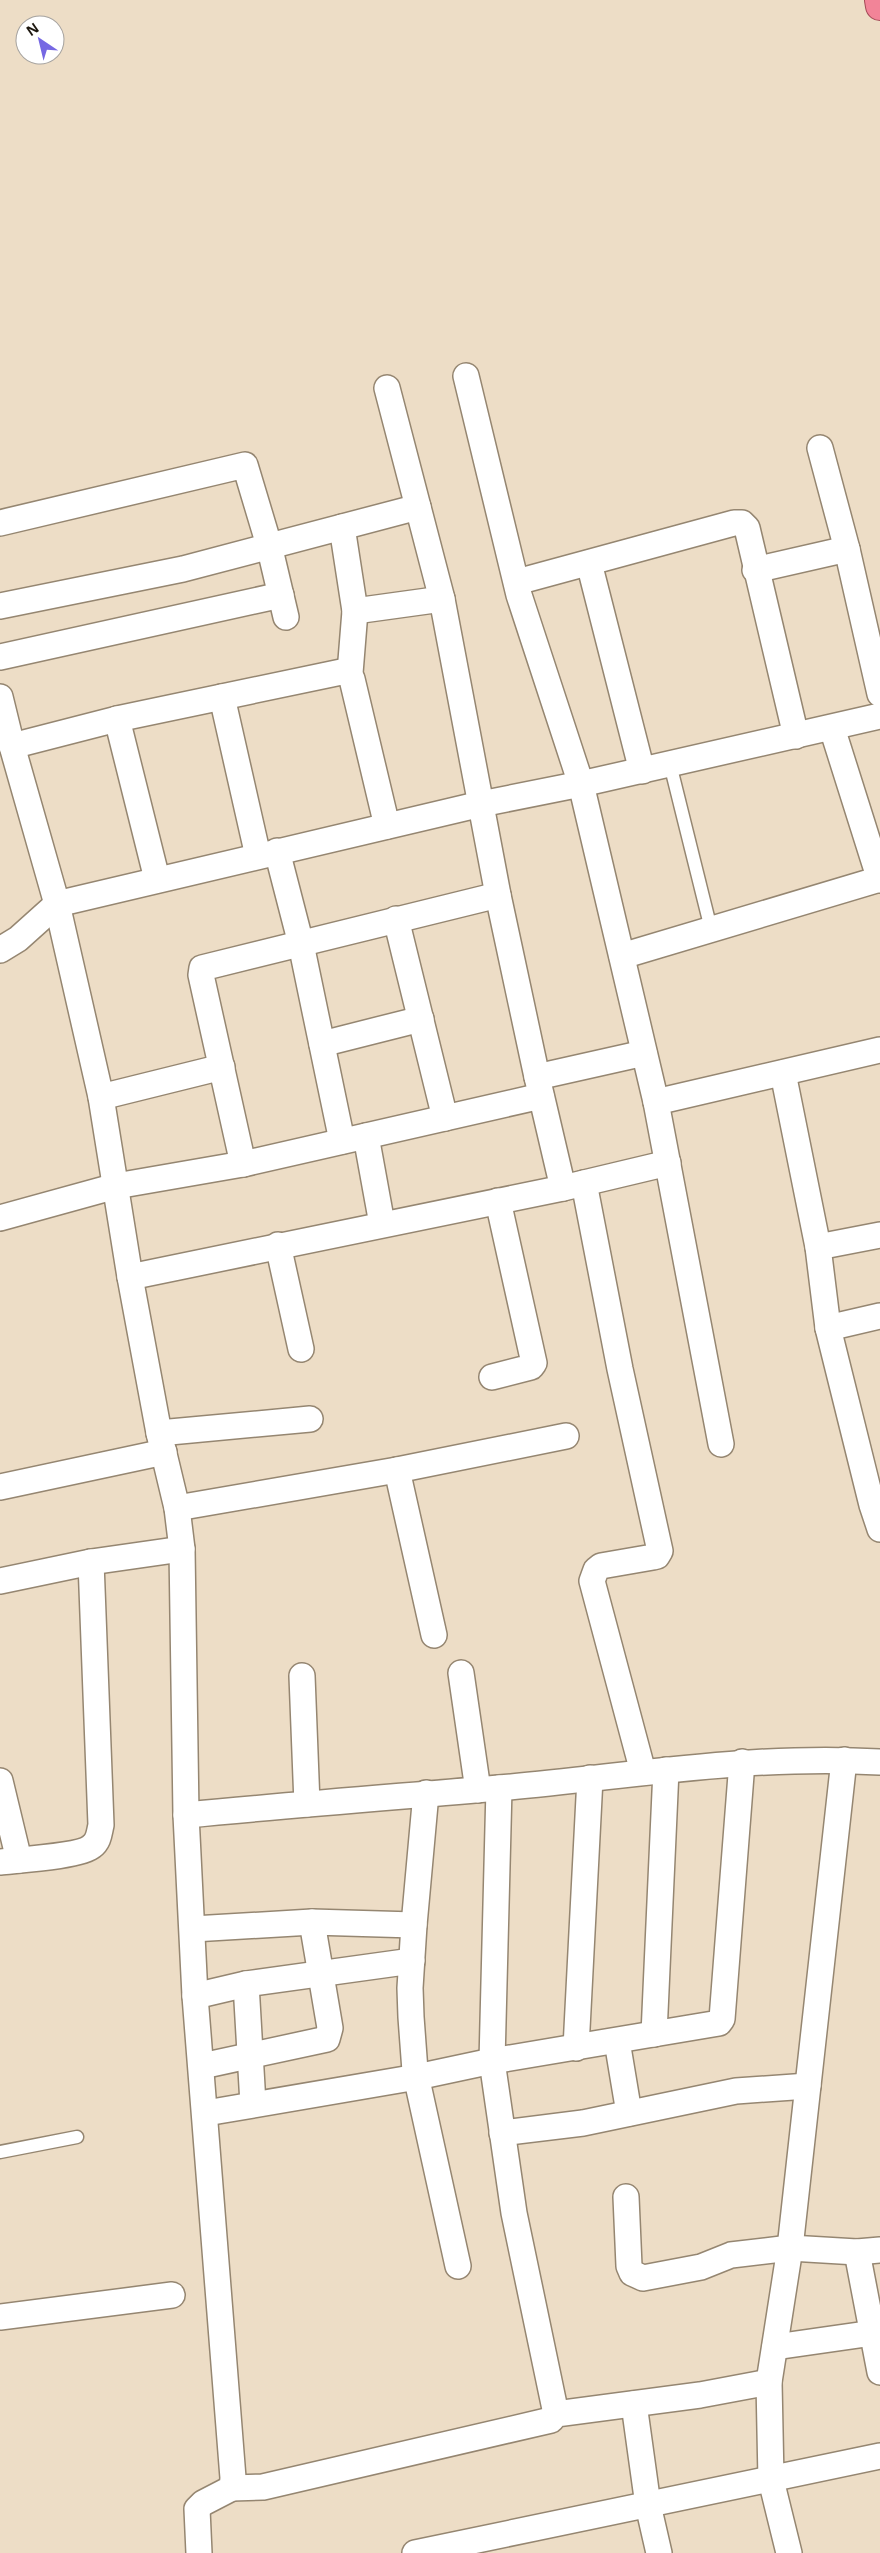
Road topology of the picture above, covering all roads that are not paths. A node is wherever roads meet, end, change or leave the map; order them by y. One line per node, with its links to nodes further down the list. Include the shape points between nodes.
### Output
1 (879, 0): 2 (highway)
2 (880, 6)
3 (466, 376): 13 (street)
4 (387, 388): 6 (street)
5 (820, 448): 10 (street)
6 (418, 507): 8 (street); 14 (street)
7 (0, 523): 9 (street, via 245,465)
8 (342, 527): 9 (street); 16 (street)
9 (269, 545): 15 (street, via 183,569); 17 (street, via 284,606)
10 (847, 549): 12 (street); 19 (street)
11 (589, 563): 12 (street, via 742,523 747,528); 13 (street); 28 (street)
12 (755, 570): 25 (street)
13 (517, 582): 29 (street)
14 (442, 599): 16 (street); 30 (street)
15 (0, 606)
16 (355, 611): 18 (street)
17 (0, 657)
18 (350, 673): 21 (street, via 342,671); 31 (street)
19 (880, 694)
20 (0, 696): 26 (street)
21 (222, 697): 23 (street); 32 (street)
22 (880, 716): 24 (street)
23 (117, 719): 26 (street); 33 (street)
24 (832, 728): 25 (street); 34 (street)
25 (796, 736): 27 (street)
26 (12, 746): 36 (street)
27 (670, 764): 28 (street); 38 (lane)
28 (642, 771): 29 (street)
29 (581, 784): 30 (street); 41 (street)
30 (481, 804): 31 (street); 35 (street)
31 (387, 826): 32 (street)
32 (267, 854): 33 (street); 39 (street)
33 (157, 879): 36 (street)
34 (880, 879): 38 (street)
35 (498, 895): 37 (street); 48 (street)
36 (57, 904): 40 (street, via 18,939); 49 (street)
37 (396, 919): 39 (street); 42 (street)
38 (711, 929): 41 (street)
39 (301, 944): 43 (street); 46 (street, via 200,970)
40 (0, 950)
41 (622, 956): 45 (street)
42 (421, 1020): 43 (street); 51 (street)
43 (322, 1044): 53 (street)
44 (880, 1050): 47 (street)
45 (644, 1053): 48 (street); 50 (street)
46 (222, 1067): 49 (street); 55 (street)
47 (783, 1073): 50 (street); 63 (street)
48 (539, 1087): 51 (street); 56 (street)
49 (101, 1097): 57 (street)
50 (656, 1102): 54 (street)
51 (445, 1118): 52 (street)
52 (366, 1136): 53 (street); 60 (street)
53 (342, 1141): 55 (street)
54 (668, 1163): 56 (street); 72 (street)
55 (243, 1164): 57 (street)
56 (573, 1185): 58 (street); 86 (street, via 620,1369 660,1551 653,1558 601,1566 592,1581)
57 (116, 1186): 59 (street); 64 (street)
58 (498, 1201): 60 (street); 68 (street, via 534,1363 531,1367)
59 (0, 1218)
60 (382, 1224): 62 (street)
61 (880, 1235): 63 (street)
62 (278, 1245): 64 (street); 67 (street)
63 (818, 1247): 66 (street)
64 (130, 1277): 71 (street)
65 (880, 1316): 66 (street)
66 (828, 1328): 76 (street)
67 (302, 1349)
68 (492, 1377)
69 (310, 1419): 71 (street)
70 (566, 1436): 73 (street)
71 (161, 1443): 74 (street); 75 (street)
72 (721, 1444)
73 (398, 1470): 75 (street); 80 (street)
74 (0, 1487)
75 (177, 1508): 77 (street)
76 (880, 1529)
77 (182, 1549): 78 (street); 92 (street)
78 (90, 1562): 79 (street); 93 (street, via 101,1825 98,1840 91,1848 77,1852)
79 (0, 1581)
80 (434, 1634)
81 (461, 1673): 89 (street)
82 (302, 1676): 91 (street)
83 (844, 1760): 84 (street); 85 (street); 108 (street)
84 (742, 1762): 86 (street); 101 (street, via 722,2021)
85 (880, 1762)
86 (654, 1771): 87 (street); 101 (street)
87 (590, 1778): 89 (street); 103 (street)
88 (0, 1780): 93 (street)
89 (488, 1789): 90 (street); 105 (street)
90 (426, 1793): 91 (street); 95 (street)
91 (307, 1804): 92 (street)
92 (186, 1815): 96 (street)
93 (10, 1861)
94 (312, 1922): 95 (street); 96 (street); 98 (street)
95 (414, 1925): 97 (street)
96 (193, 1929): 100 (street)
97 (412, 1961): 98 (street); 107 (street, via 411,2017)
98 (321, 1975): 99 (street); 104 (street, via 330,2028 327,2039)
99 (246, 1984): 100 (street); 104 (street)
100 (195, 1996): 106 (street)
101 (654, 2034): 102 (street)
102 (617, 2041): 103 (street); 111 (street)
103 (576, 2048): 105 (street)
104 (249, 2056): 106 (street); 109 (street)
105 (492, 2061): 107 (street); 112 (street)
106 (202, 2066): 110 (street)
107 (417, 2077): 109 (street); 118 (street)
108 (808, 2086): 111 (street, via 736,2091); 116 (street)
109 (253, 2104): 110 (street)
110 (206, 2113): 129 (street)
111 (629, 2113): 112 (street, via 583,2123)
112 (502, 2133): 126 (street, via 514,2213)
113 (77, 2137): 114 (lane)
114 (0, 2152)
115 (626, 2197): 116 (street, via 629,2266 636,2277 701,2267 731,2255)
116 (790, 2248): 117 (street); 122 (street)
117 (869, 2251): 121 (street)
118 (458, 2266)
119 (172, 2295): 120 (street)
120 (0, 2317)
121 (873, 2333): 122 (street); 123 (street)
122 (775, 2347): 124 (street)
123 (880, 2372)
124 (769, 2382): 125 (street); 128 (street)
125 (634, 2404): 126 (street); 130 (street)
126 (556, 2414): 129 (street, via 551,2420 263,2487)
127 (880, 2456): 128 (street)
128 (771, 2480): 130 (street); 135 (street)
129 (232, 2488): 132 (street, via 197,2509)
130 (648, 2506): 131 (street); 134 (street)
131 (516, 2543): 133 (street)
132 (200, 2553)
133 (415, 2553)
134 (659, 2553)
135 (789, 2553)

